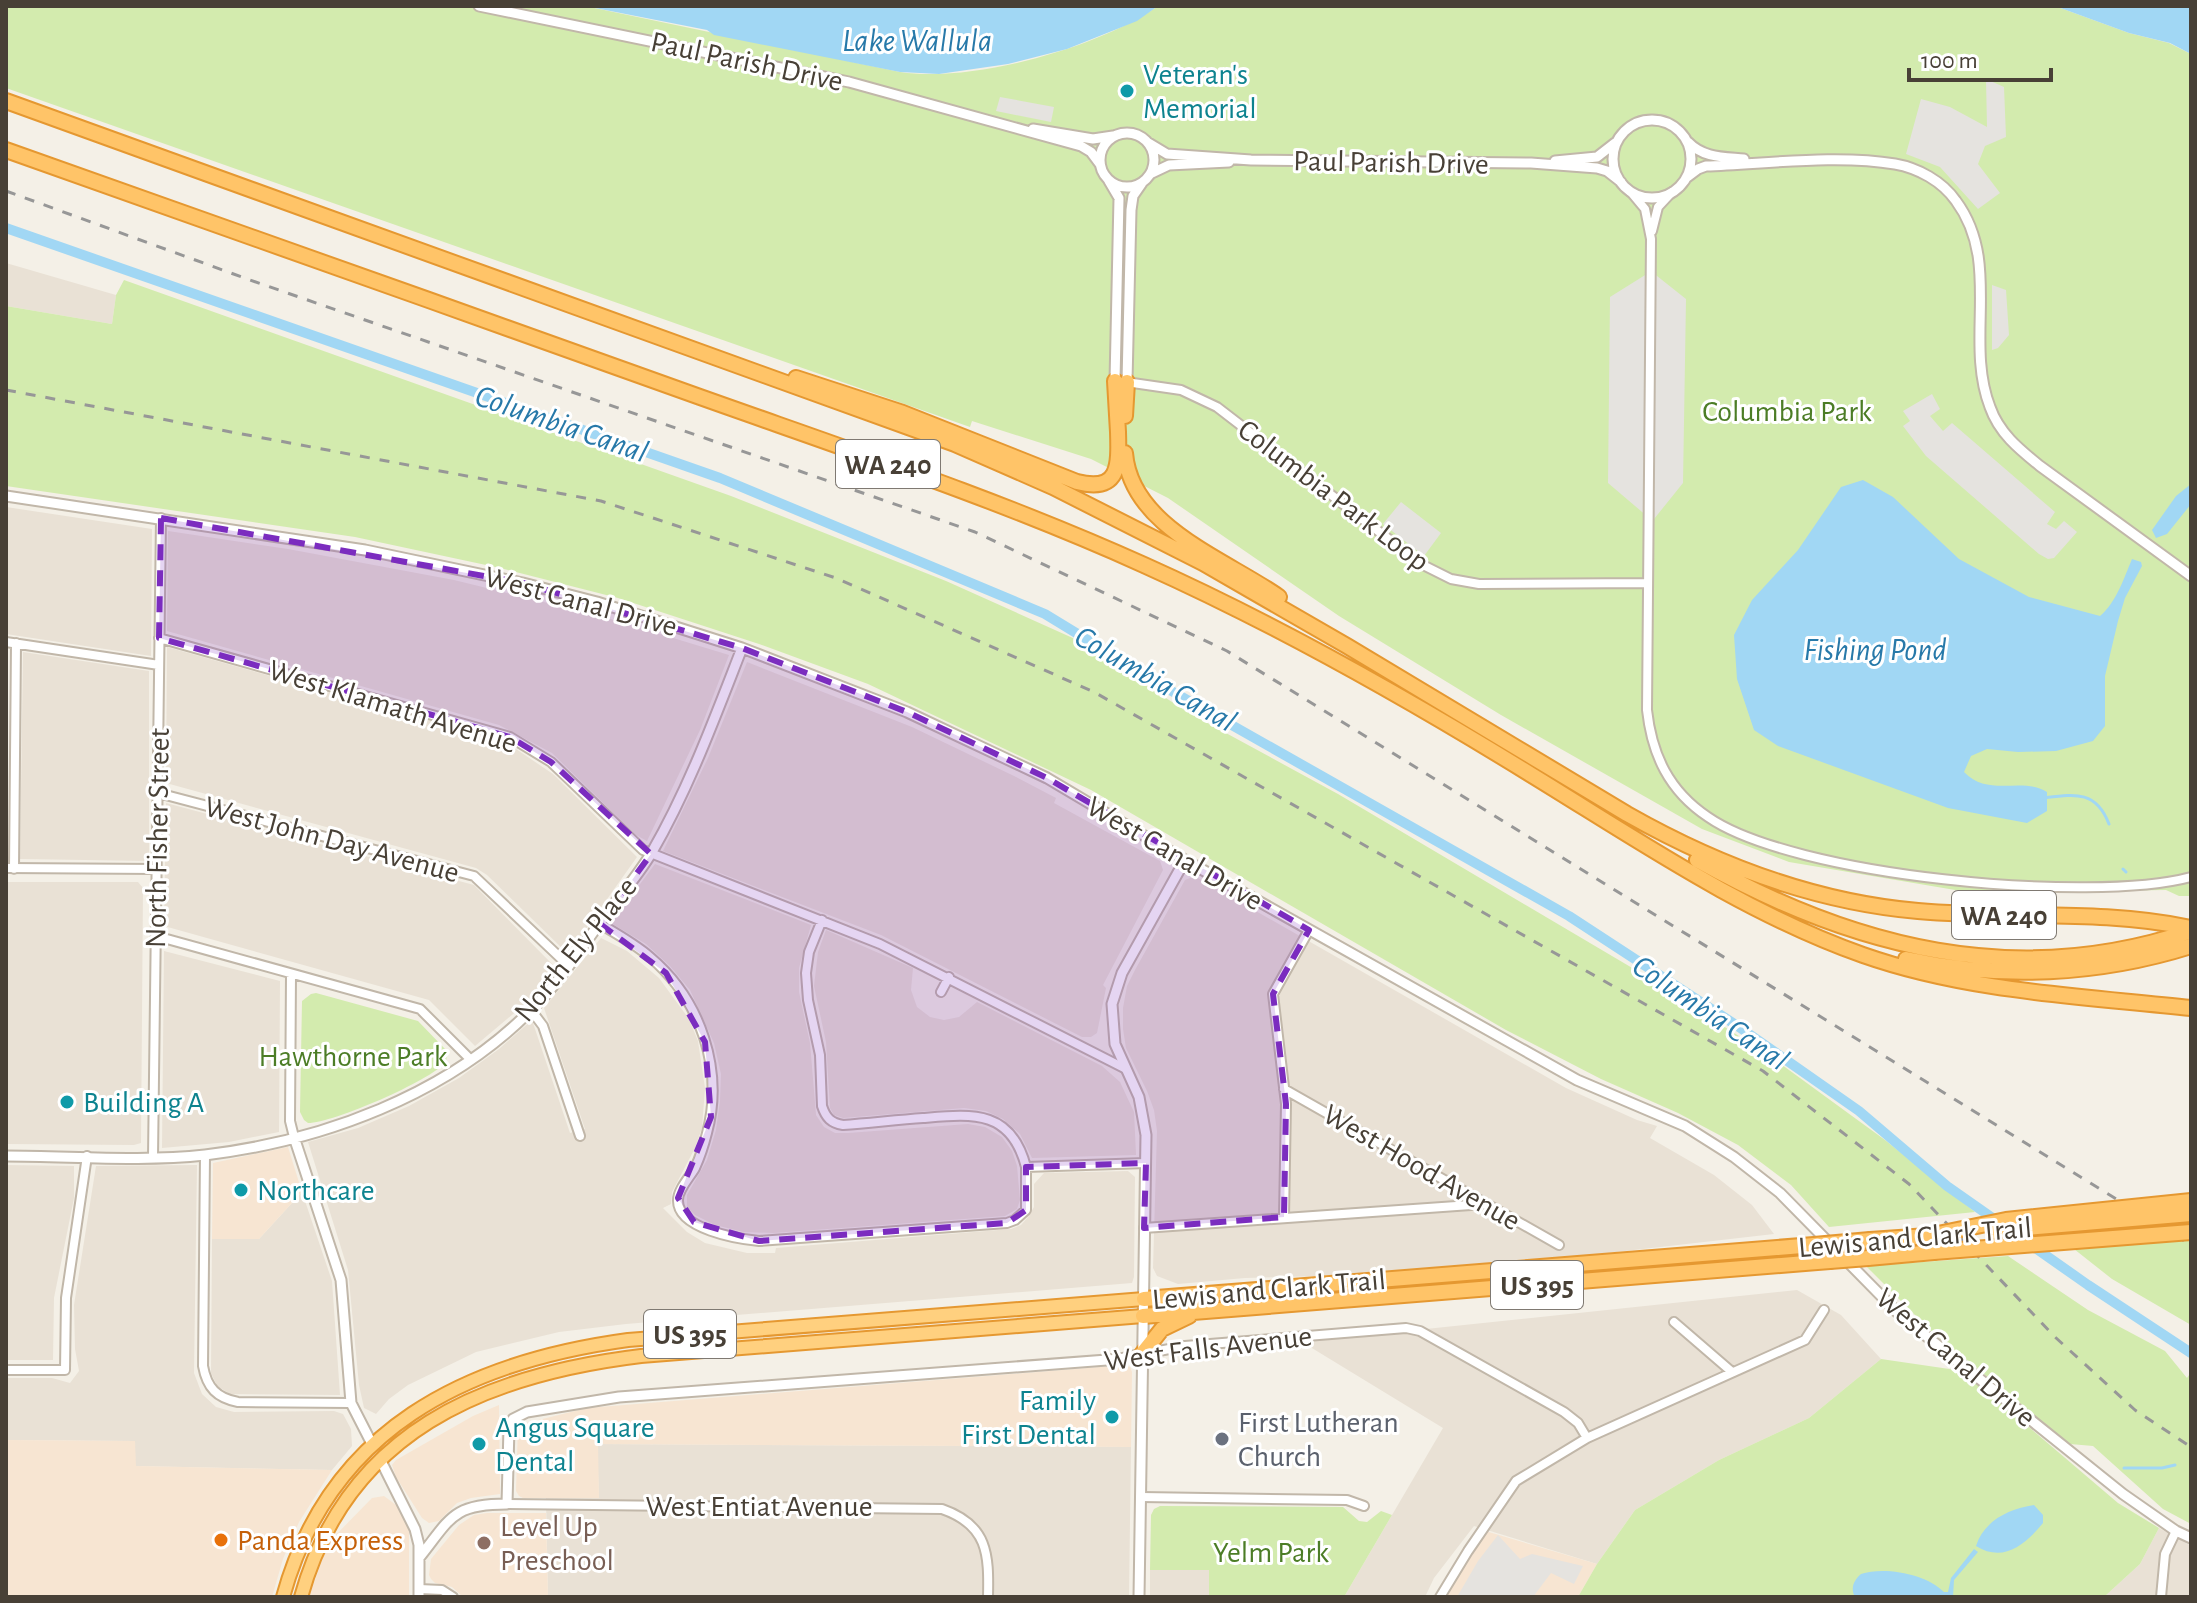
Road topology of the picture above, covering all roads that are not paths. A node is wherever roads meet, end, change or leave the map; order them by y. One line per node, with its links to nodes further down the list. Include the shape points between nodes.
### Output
1 (479, 6): 3 (street, Paul Parish Drive, via 849,82)
2 (6, 101): 21 (highway, WA 240)
3 (1013, 127): 4 (street, Paul Parish Drive, via 1093,139); 12 (street, Paul Parish Drive, via 1084,147)
4 (1117, 135): 7 (street, via 1133,134); 12 (street, via 1105,144)
5 (1685, 138): 6 (street, via 1670,124 1650,120 1631,126); 10 (street, via 1708,155); 14 (street, via 1691,158)
6 (1617, 140): 11 (street, Paul Parish Drive, via 1592,158); 16 (street, via 1613,159)
7 (1147, 142): 9 (street, Paul Parish Drive, via 1167,154); 13 (street, via 1154,158)
8 (6, 150): 39 (highway, WA 240, via 884,463 1121,555 1369,677)
9 (1251, 160): 11 (street, Paul Parish Drive); 13 (street, Paul Parish Drive, via 1169,165)
10 (1764, 161): 14 (street, via 1703,167); 25 (street, via 1897,164 1931,178 1951,194 1976,237 1984,384 2000,427 2022,451)
11 (1531, 163): 16 (street, Paul Parish Drive, via 1601,169)
12 (1100, 164): 15 (street)
13 (1150, 174): 17 (street)
14 (1686, 178): 19 (street)
15 (1109, 181): 17 (street, via 1125,187); 22 (street, via 1119,198)
16 (1621, 182): 18 (street)
17 (1142, 183): 22 (street, via 1131,210)
18 (1630, 191): 19 (street, via 1651,198); 20 (street, via 1645,209)
19 (1672, 192): 20 (street, via 1658,207)
20 (1651, 239): 26 (street)
21 (698, 351): 22 (highway, via 903,413 1088,485 1105,482 1118,467); 29 (highway, WA 240, via 955,444 1053,487 1149,534)
22 (1121, 381): 26 (street, Columbia Park Loop, via 1181,390 1217,407 1421,564 1451,579 1491,585); 29 (highway, via 1126,462 1145,504 1180,535)
23 (6, 496): 24 (street, West Canal Drive)
24 (161, 518): 27 (street, North Fisher Street); 30 (street, West Canal Drive, via 509,579)
25 (2191, 576)
26 (1647, 583): 38 (street, via 1646,701 1654,752 1689,802 1728,829 1817,857 1938,878 2126,887)
27 (159, 638): 31 (street, North Fisher Street); 34 (street, West Klamath Avenue, via 510,737 551,762 635,846)
28 (11, 642): 31 (street); 36 (street)
29 (1347, 646): 33 (highway, WA 240)
30 (742, 648): 34 (street, North Ely Place); 35 (street, West Canal Drive, via 907,712 1047,778)
31 (159, 665): 32 (street, North Fisher Street)
32 (158, 793): 37 (street, North Fisher Street); 46 (street, West John Day Avenue, via 474,876)
33 (1627, 814): 42 (highway, WA 240, via 1738,868 1851,901 1919,911 2097,916); 42 (highway, via 1688,855 1772,899 1850,931 1908,947 1985,958 2044,959 2127,949)
34 (651, 854): 40 (street, West Klamath Avenue); 41 (street, North Ely Place)
35 (1185, 860): 43 (street, West Canal Drive); 55 (street, via 1114,994 1112,1025)
36 (10, 868): 37 (street)
37 (157, 869): 44 (street, North Fisher Street)
38 (2191, 877)
39 (1719, 888): 45 (highway, via 1850,944 1961,969 2084,968); 50 (highway, WA 240, via 1826,941 1896,966 1988,985)
40 (822, 920): 48 (street, West Klamath Avenue); 64 (street, via 809,952 806,986 820,1055 822,1106 829,1119 843,1125 984,1117 1010,1134)
41 (600, 924): 46 (street, North Ely Place); 64 (street, via 666,973 691,1006 705,1042 713,1082 711,1117 701,1153 679,1193 685,1216 705,1228 759,1241 1007,1223 1026,1210)
42 (2187, 928)
43 (1309, 930): 56 (street, via 1273,994); 88 (street, West Canal Drive, via 1577,1080 1685,1126 1734,1157 1780,1193 1900,1315)
44 (156, 936): 47 (street); 62 (street, North Fisher Street)
45 (2191, 946)
46 (569, 966): 52 (street, North Ely Place)
47 (291, 975): 54 (street, via 420,1009); 58 (street)
48 (949, 977): 49 (street); 55 (street, West Klamath Avenue)
49 (941, 992)
50 (2101, 998): 51 (highway, WA 240); 53 (highway)
51 (2191, 1008)
52 (531, 1010): 54 (street, North Ely Place); 57 (street, via 543,1026)
53 (2191, 1015)
54 (471, 1060): 58 (street, North Ely Place, via 374,1112)
55 (1124, 1068): 63 (street, via 1143,1112)
56 (1284, 1089): 66 (street, West Hood Avenue); 68 (street)
57 (580, 1136)
58 (294, 1137): 59 (street); 81 (street, via 341,1280)
59 (205, 1155): 62 (street); 81 (street, via 203,1366 208,1383 215,1394 238,1402)
60 (6, 1156): 61 (street)
61 (87, 1156): 62 (street); 79 (street, via 67,1287 65,1370)
62 (153, 1157)
63 (1146, 1163): 64 (street); 69 (street)
64 (1026, 1167)
65 (2191, 1201): 71 (highway, bridge, via 2006,1220)
66 (1485, 1204): 68 (street); 72 (street, West Hood Avenue)
67 (2191, 1214): 71 (highway, Lewis and Clark Trail / US 395, bridge)
68 (1284, 1217): 69 (street)
69 (1144, 1228): 73 (street)
70 (2191, 1232): 75 (highway, Lewis and Clark Trail / US 395, bridge)
71 (1928, 1236): 73 (highway, Lewis and Clark Trail / US 395, bridge)
72 (1559, 1245)
73 (1144, 1299): 76 (street); 83 (highway, Lewis and Clark Trail / US 395, via 582,1347 459,1385 404,1417)
74 (1824, 1310): 80 (street, via 1805,1340)
75 (1200, 1312): 76 (highway, Lewis and Clark Trail / US 395); 78 (highway, via 1166,1326)
76 (1143, 1316): 78 (street); 84 (highway, Lewis and Clark Trail / US 395, via 602,1361 465,1400 413,1431)
77 (1674, 1322): 80 (street)
78 (1142, 1354): 82 (street, West Falls Avenue, via 1188,1345 1406,1328 1545,1400 1578,1423); 85 (street); 86 (street, West Falls Avenue, via 602,1399 527,1412 512,1421 508,1434)
79 (6, 1370)
80 (1732, 1372): 82 (street)
81 (351, 1403): 83 (street)
82 (1587, 1438): 97 (street, via 1516,1481)
83 (372, 1444): 92 (highway, US 395, via 319,1509)
84 (380, 1459): 90 (street, via 413,1522); 93 (highway, US 395, via 325,1535)
85 (1141, 1497): 87 (street, via 1347,1500); 96 (street)
86 (507, 1504): 90 (street, West Entiat Avenue, via 465,1508); 95 (street, West Entiat Avenue, via 932,1507 973,1526 987,1553)
87 (1364, 1506)
88 (2176, 1531): 89 (street, West Canal Drive); 98 (street, via 2165,1554)
89 (2191, 1538)
90 (419, 1558): 91 (street)
91 (419, 1593): 94 (street, via 442,1590)
92 (283, 1597)
93 (301, 1597)
94 (453, 1597)
95 (988, 1597)
96 (1139, 1597)
97 (1440, 1597)
98 (2161, 1597)

